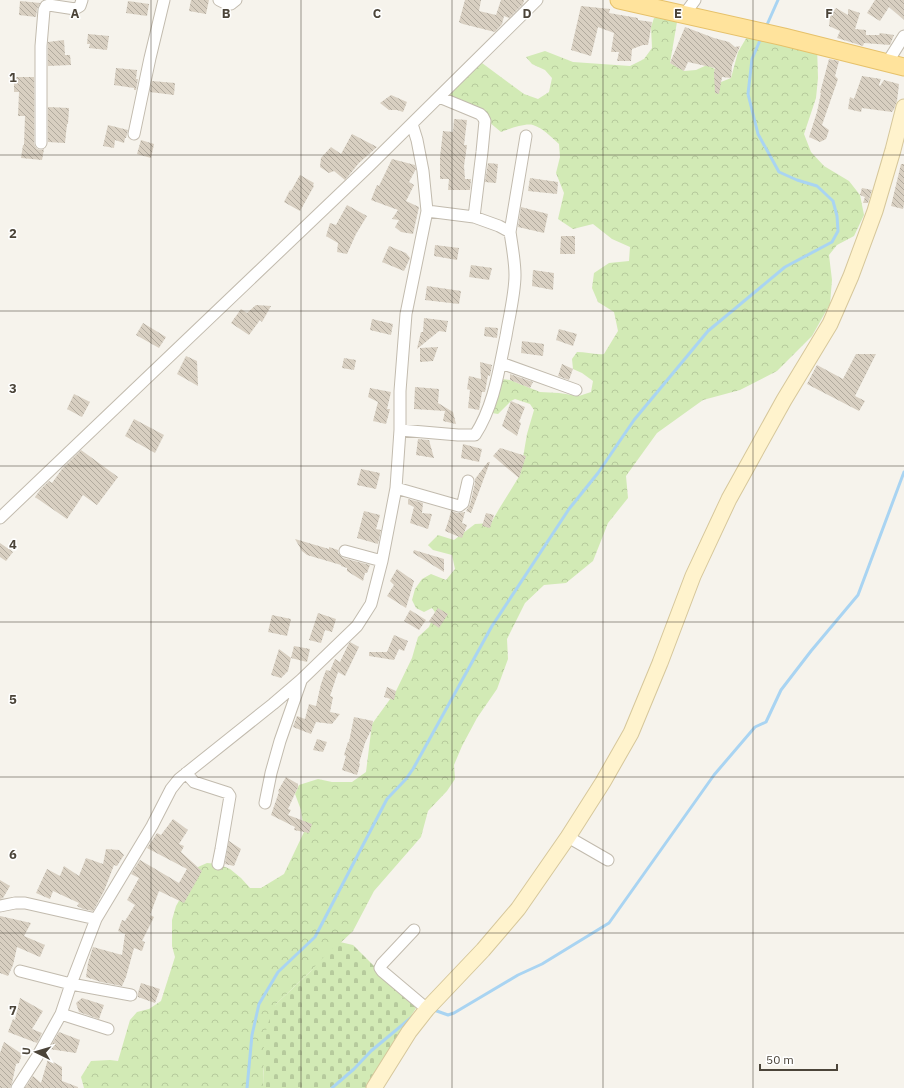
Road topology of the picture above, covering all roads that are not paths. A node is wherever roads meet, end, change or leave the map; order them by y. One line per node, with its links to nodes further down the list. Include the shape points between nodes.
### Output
1 (82, 0): 17 (street, via 80,6 75,9 49,5 44,10 41,46)
2 (164, 0): 15 (street)
3 (219, 0): 4 (street, via 231,4)
4 (236, 0)
5 (537, 0): 12 (street)
6 (618, 0): 8 (main road)
7 (695, 0): 8 (street)
8 (684, 15): 10 (main road)
9 (904, 36): 10 (street)
10 (887, 63): 11 (main road)
11 (904, 67)
12 (439, 97): 14 (street); 19 (street, via 480,114 485,121)
13 (904, 106): 32 (street, via 875,211 830,324 729,499 693,576 631,733)
14 (412, 124): 18 (street, via 423,171); 26 (street)
15 (134, 134)
16 (526, 136): 20 (street)
17 (41, 143)
18 (427, 211): 19 (street); 23 (street, via 406,314 400,391)
19 (474, 217): 20 (street)
20 (510, 232): 21 (street, via 515,274)
21 (501, 364): 22 (street); 23 (street, via 490,403 476,435)
22 (576, 390)
23 (400, 430): 25 (street)
24 (468, 481): 25 (street, via 459,506)
25 (396, 488): 28 (street)
26 (0, 518)
27 (345, 551): 28 (street)
28 (382, 561): 29 (street, via 371,604 357,626)
29 (301, 680): 30 (street); 31 (street, via 276,754)
30 (186, 773): 34 (street, via 192,781 228,793 230,796); 36 (street, via 171,789 152,826)
31 (265, 803)
32 (568, 837): 33 (street); 41 (street, via 518,909)
33 (608, 860)
34 (218, 864)
35 (0, 906): 36 (street, via 25,904)
36 (96, 919): 39 (street)
37 (414, 930): 41 (street, via 380,968)
38 (20, 971): 39 (street)
39 (71, 984): 40 (street); 42 (street)
40 (131, 995)
41 (428, 1009): 45 (street, via 409,1032)
42 (61, 1014): 43 (street); 44 (street)
43 (108, 1029)
44 (17, 1088)
45 (374, 1088)

